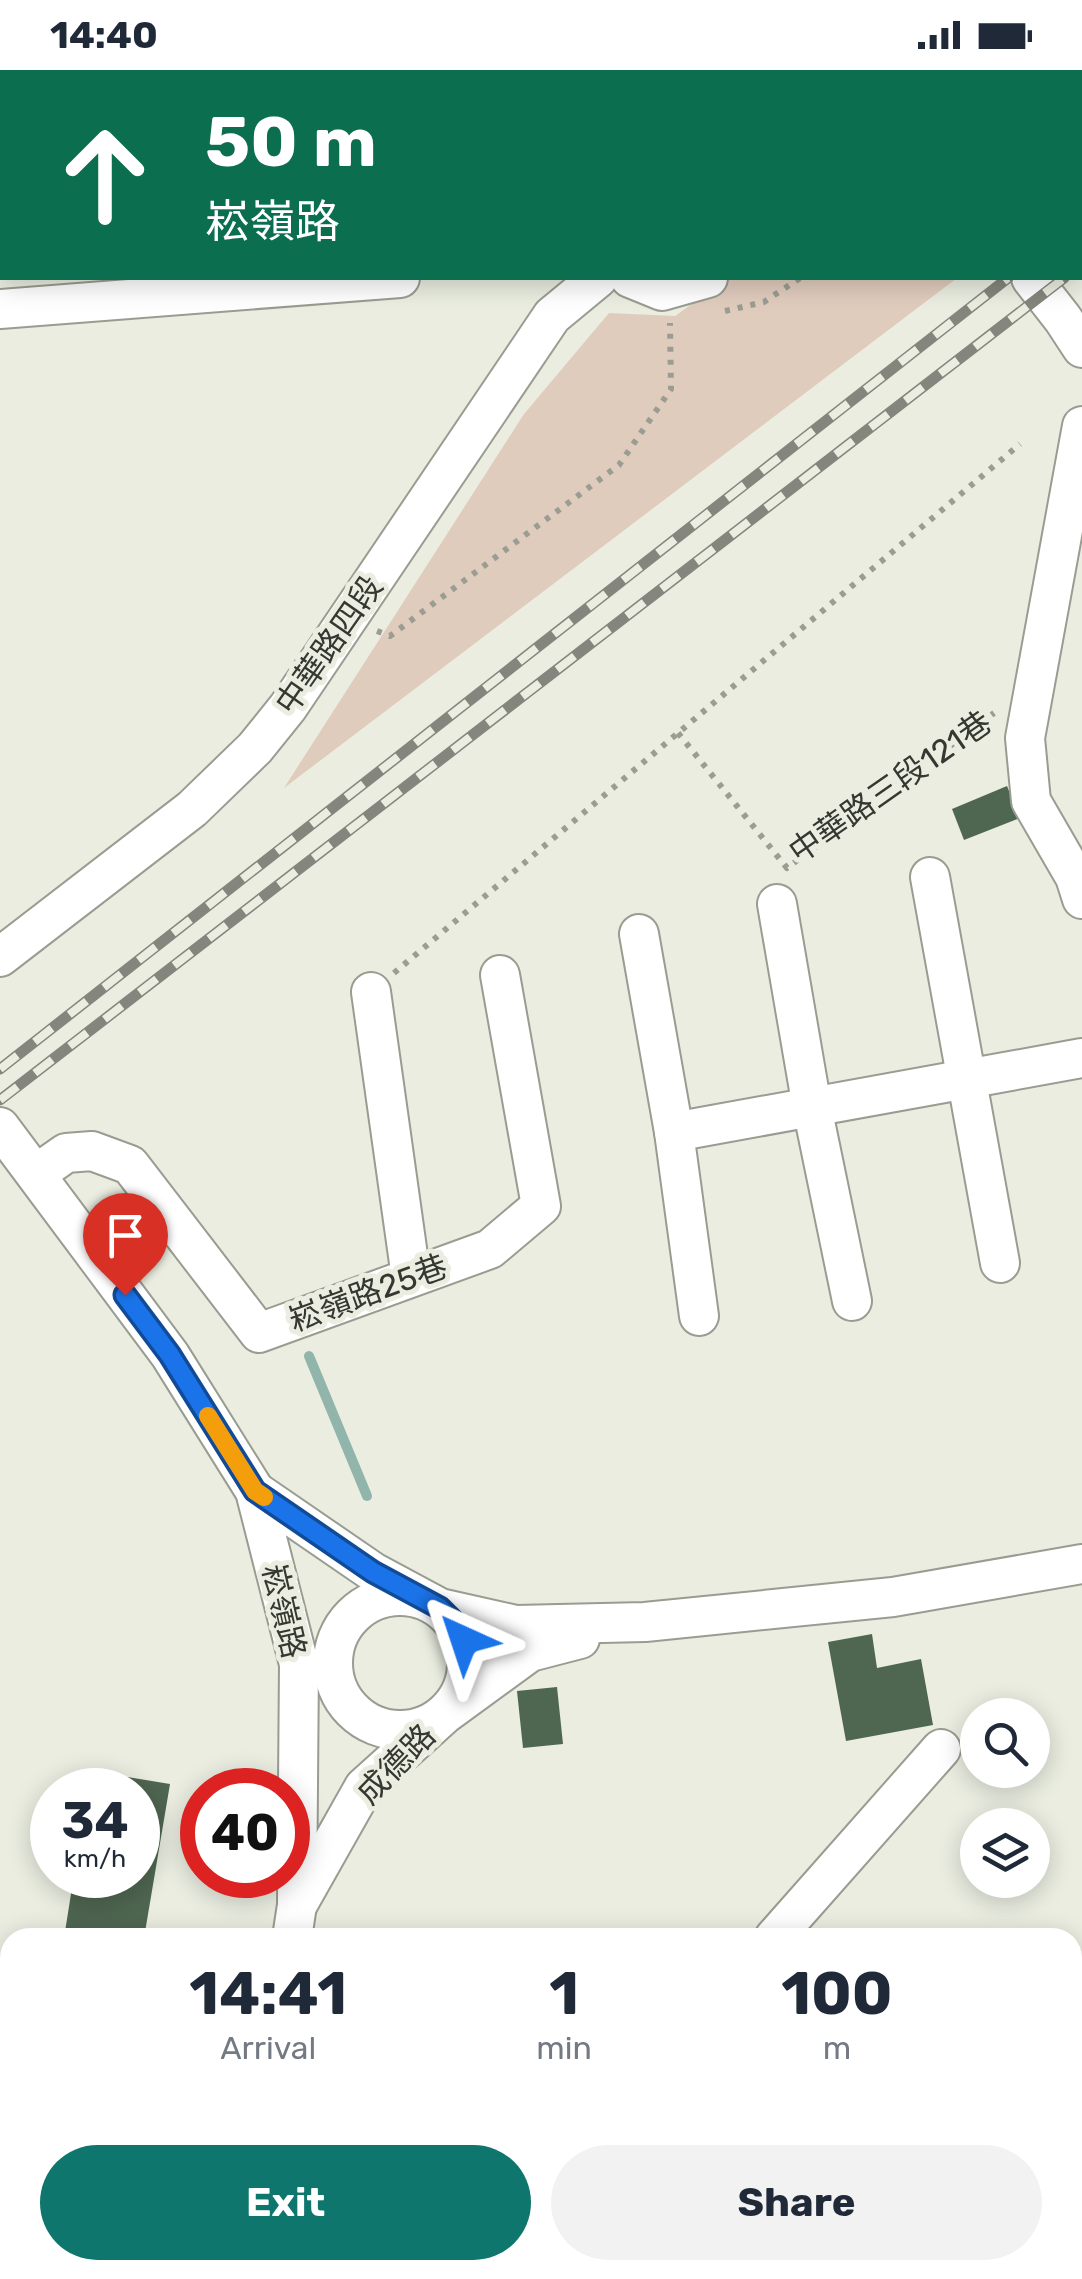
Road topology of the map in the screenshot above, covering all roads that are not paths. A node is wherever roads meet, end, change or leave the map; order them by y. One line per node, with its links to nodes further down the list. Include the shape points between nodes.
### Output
1 (347, 280): 5 (street)
2 (596, 280): 15 (street, 中華路四段, via 552,316 256,748 192,810)
3 (635, 280): 7 (street)
4 (1033, 280): 9 (street)
5 (242, 284): 6 (street)
6 (132, 288): 8 (street)
7 (708, 296)
8 (0, 309)
9 (1082, 348)
10 (1082, 426): 12 (street, 中華路三段121巷, via 1026,738 1031,800)
11 (930, 877): 19 (street)
12 (1082, 899)
13 (777, 904): 20 (street)
14 (639, 934): 22 (street)
15 (1, 956)
16 (500, 975): 25 (street, 崧嶺路25巷, via 541,1206 490,1249)
17 (371, 992): 25 (street)
18 (1082, 1058): 19 (street)
19 (966, 1079): 20 (street); 24 (street)
20 (812, 1107): 22 (street); 26 (street)
21 (0, 1127): 23 (street, 崧嶺路)
22 (674, 1132): 27 (street)
23 (36, 1174): 25 (street, 崧嶺路25巷, via 79,1152 130,1164 259,1334); 28 (street, 崧嶺路, via 170,1355)
24 (1000, 1262)
25 (410, 1278)
26 (852, 1300)
27 (698, 1316)
28 (255, 1491): 30 (street, 成德路, via 373,1572); 33 (street, 崧嶺路)
29 (1082, 1564): 31 (street, 成德路, via 893,1597)
30 (440, 1608): 31 (street, 成德路, via 516,1625); 32 (street, via 399,1595 359,1609); 35 (street, via 464,1640 468,1660 458,1699)
31 (646, 1622): 35 (street, 成德路, via 530,1652)
32 (344, 1625): 33 (street); 34 (street, via 333,1666)
33 (299, 1664): 34 (street); 37 (street, 崧嶺路)
34 (348, 1706): 35 (street, via 384,1729 426,1725)
35 (444, 1714): 37 (street, 成德路, via 364,1787)
36 (940, 1749): 38 (street)
37 (295, 1921)
38 (783, 1928)

